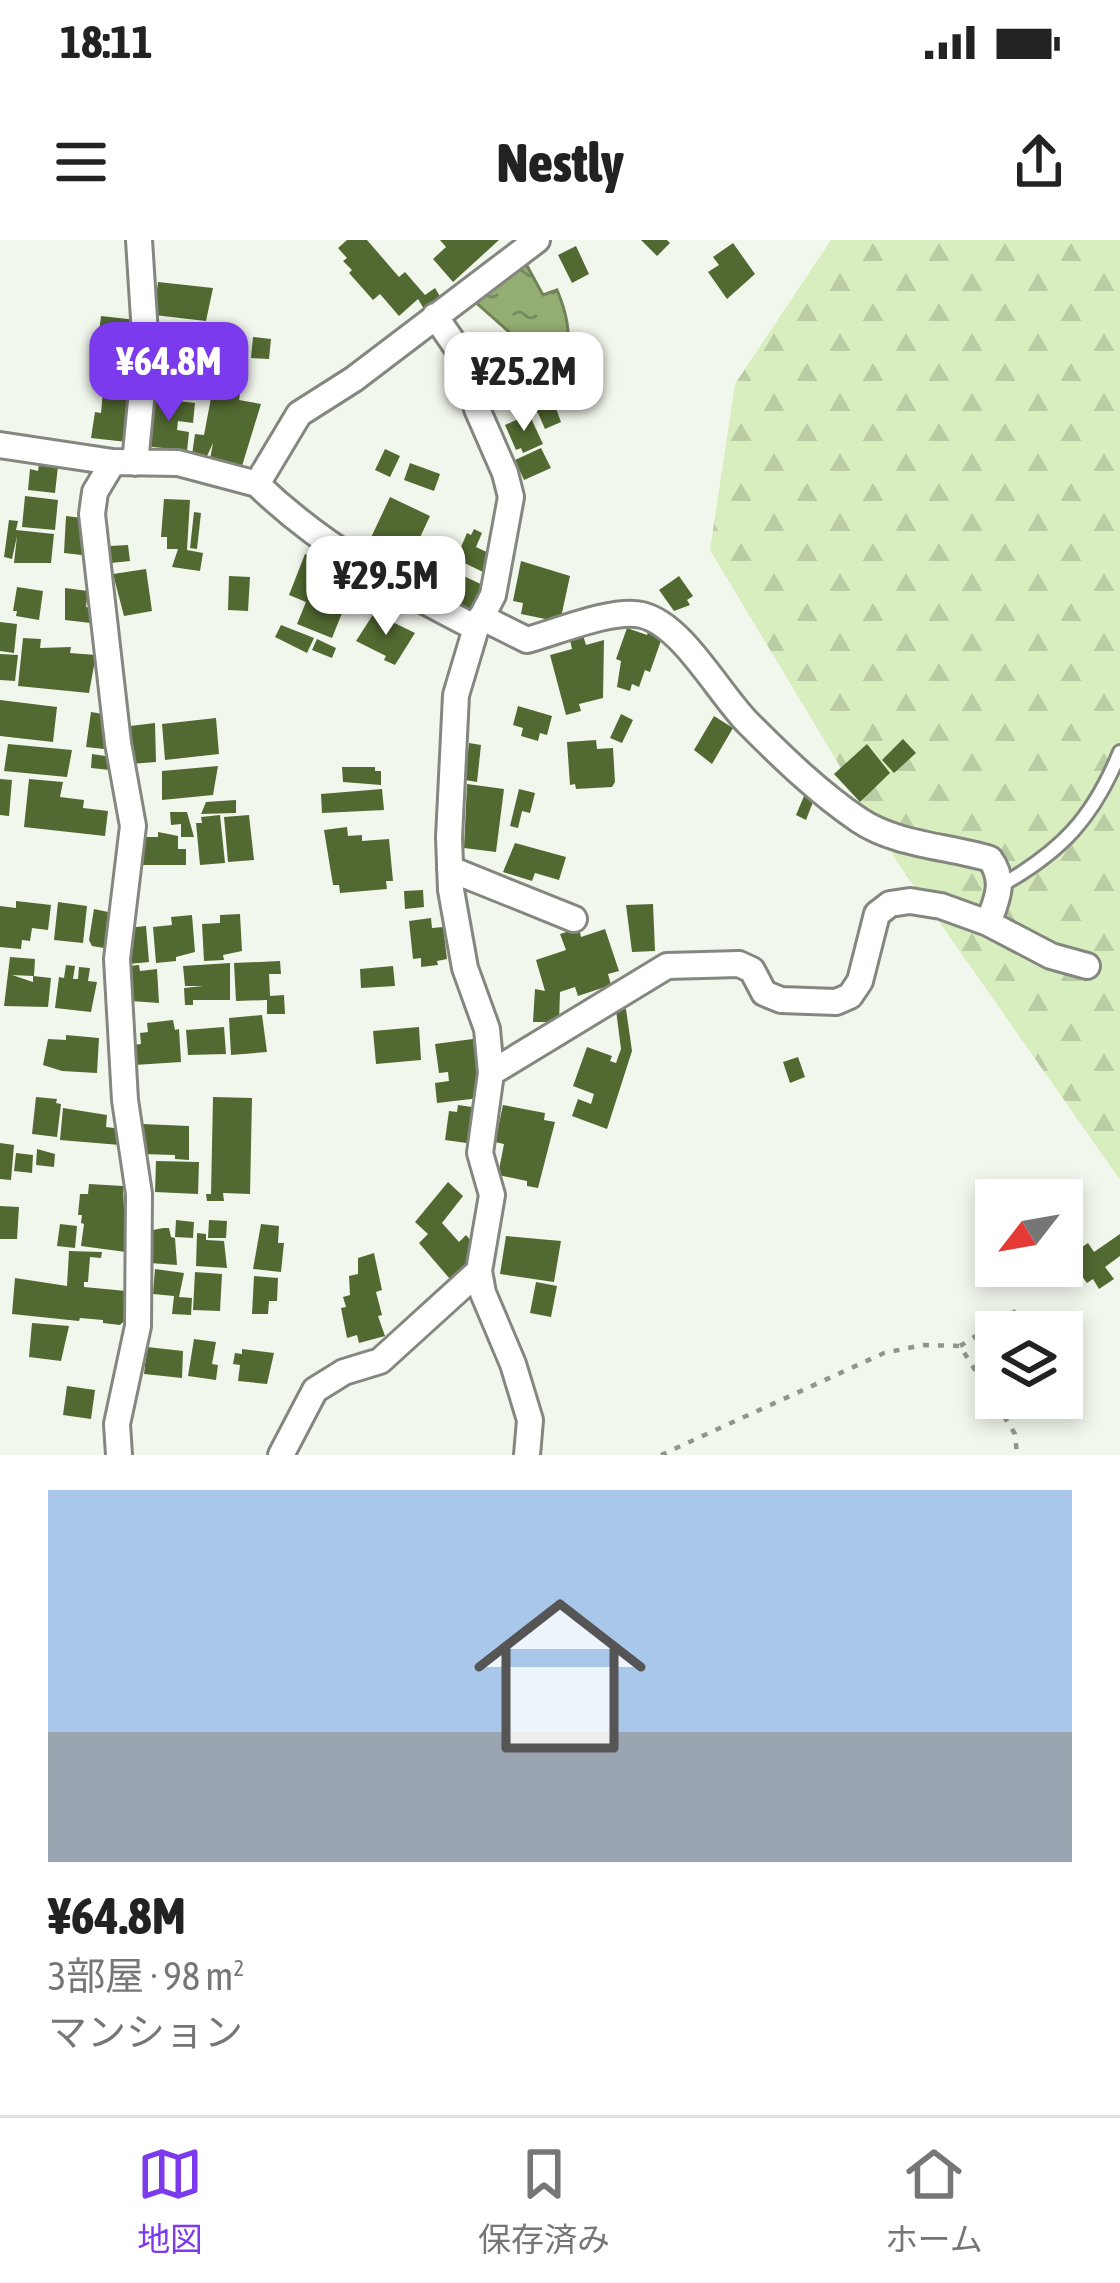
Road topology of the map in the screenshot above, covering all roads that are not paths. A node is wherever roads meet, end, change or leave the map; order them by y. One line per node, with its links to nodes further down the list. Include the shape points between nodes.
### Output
1 (139, 240): 5 (street, via 146,350)
2 (537, 240): 3 (street)
3 (434, 316): 6 (street, via 298,414); 7 (street, via 466,361 512,497 494,595)
4 (0, 445): 5 (street)
5 (124, 463): 6 (street, via 178,463); 16 (street, via 95,492 92,514 133,826 117,959 139,1194 138,1326 117,1424)
6 (257, 484): 7 (street, via 377,578)
7 (479, 622): 9 (street, via 456,695); 10 (street, via 527,640 610,616 638,613 665,623 746,721 825,795 891,835 989,859)
8 (1120, 752): 10 (lane, via 1072,836)
9 (450, 868): 11 (street); 14 (street)
10 (999, 887): 12 (street)
11 (574, 919)
12 (988, 923): 13 (street); 14 (street, via 941,906 890,904 877,914 860,981 836,1002 781,1000 739,964 667,966)
13 (1087, 966)
14 (491, 1073): 15 (street, via 480,1153 492,1196)
15 (479, 1271): 17 (street, via 380,1360 315,1390); 18 (street, via 530,1420)
16 (119, 1455)
17 (281, 1455)
18 (527, 1455)

